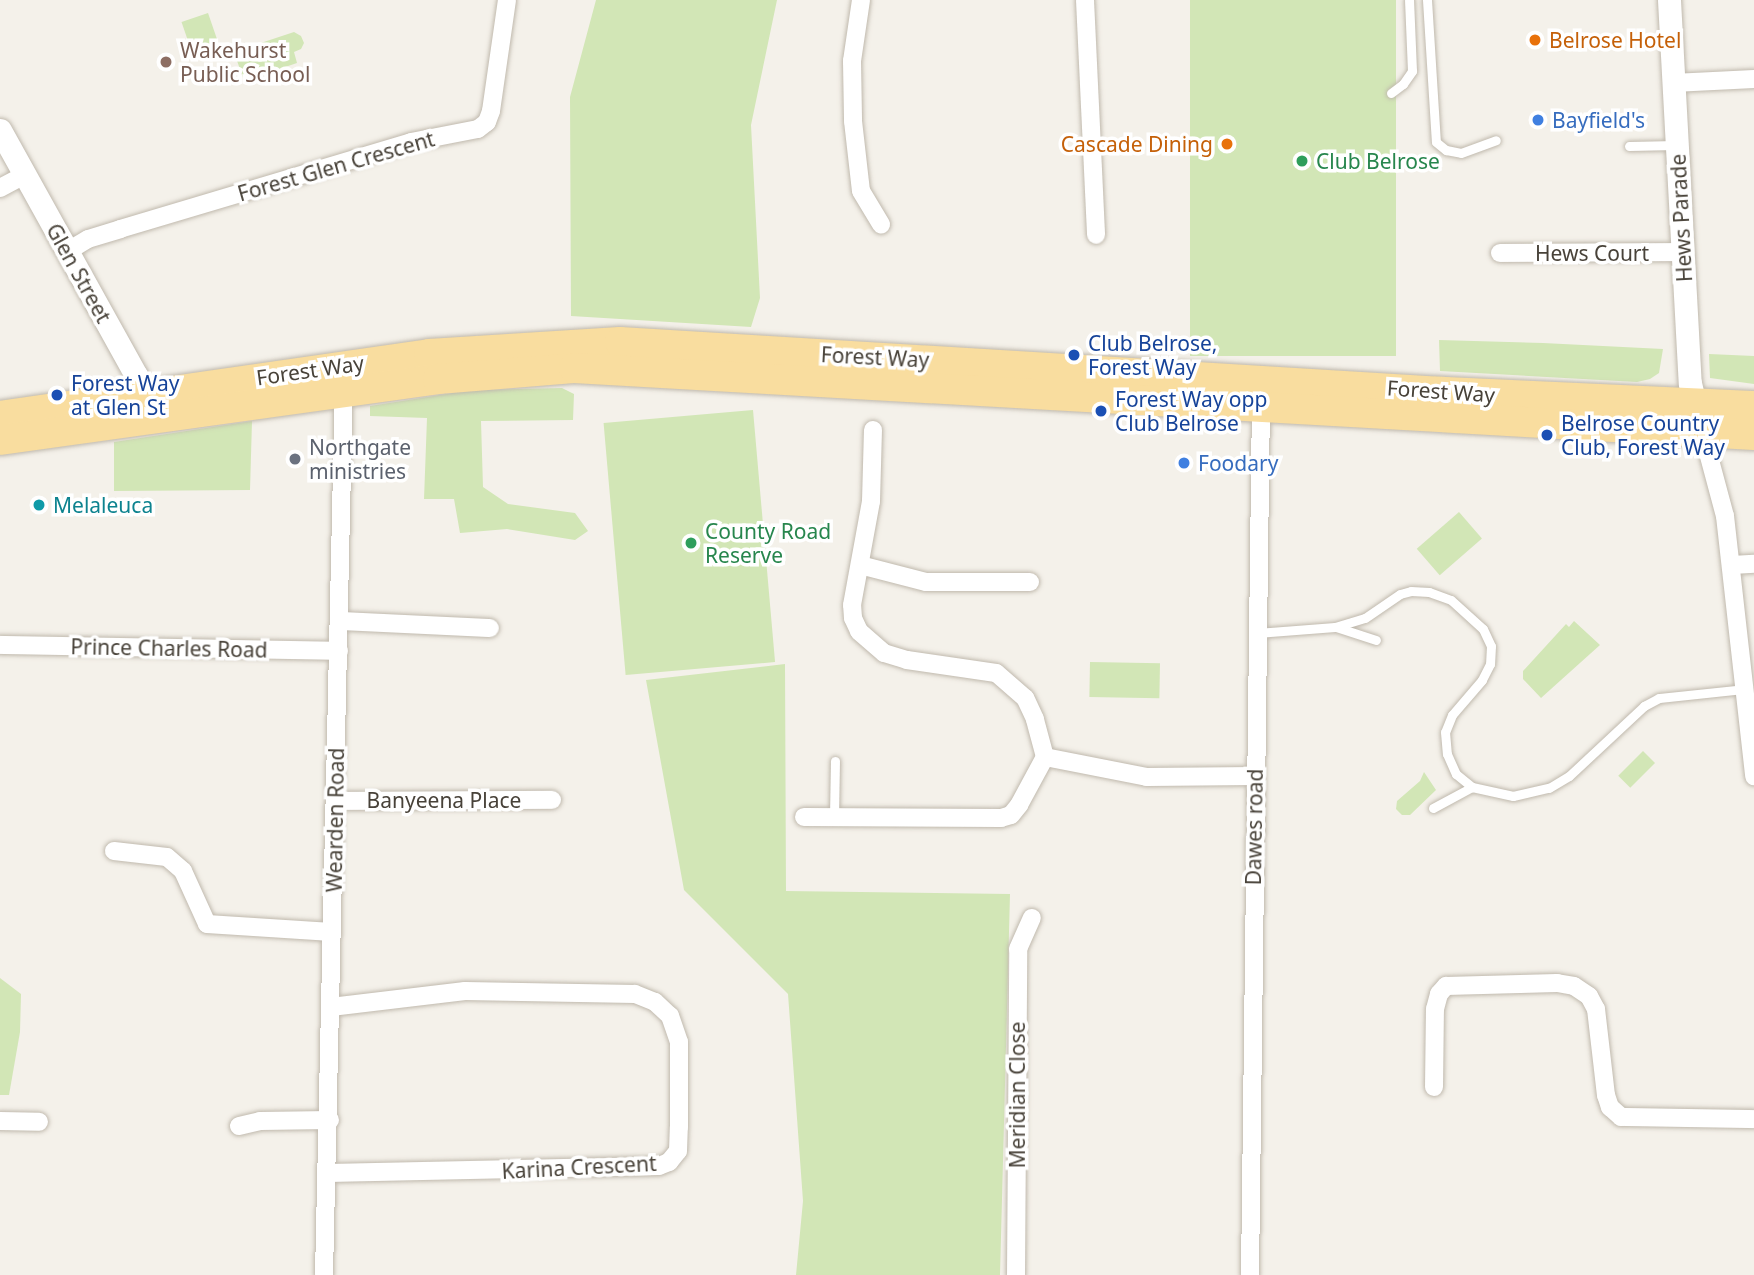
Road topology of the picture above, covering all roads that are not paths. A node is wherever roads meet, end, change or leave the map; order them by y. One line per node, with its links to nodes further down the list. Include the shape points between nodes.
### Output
1 (507, 0): 18 (street, Forest Glen Crescent, via 491,111 478,129 411,142 88,239)
2 (861, 0): 16 (street, via 852,61 853,121 861,191)
3 (1085, 0): 17 (street)
4 (1409, 0): 9 (lane, via 1412,71)
5 (1427, 0): 11 (lane, via 1436,142 1461,153)
6 (1669, 0): 8 (street, Hews Parade)
7 (1754, 79): 8 (street)
8 (1673, 83): 12 (street, Hews Parade)
9 (1391, 93)
10 (0, 130): 14 (street, Glen Street)
11 (1496, 140)
12 (1677, 145): 13 (lane); 19 (street, Hews Parade)
13 (1629, 146)
14 (24, 175): 15 (street); 18 (street, Glen Street)
15 (0, 188)
16 (881, 224)
17 (1096, 235)
18 (68, 251): 25 (street, Glen Street, via 136,375)
19 (1683, 252): 20 (street, Hews Court); 23 (street, Hews Parade)
20 (1500, 253)
21 (344, 378): 22 (main road, Forest Way, via 574,368); 25 (main road, Forest Way); 35 (street, Wearden Road)
22 (1261, 394): 23 (main road, Forest Way); 28 (main road, Forest Way); 38 (street, Dawes road)
23 (1694, 405): 24 (main road, Forest Way); 28 (street, Hews Parade)
24 (1754, 406)
25 (146, 408): 26 (main road, Forest Way); 30 (main road, Forest Way)
26 (0, 416)
27 (873, 430): 32 (street, via 871,501)
28 (1703, 434): 29 (main road, Forest Way); 33 (street, via 1725,516)
29 (1754, 435)
30 (0, 440)
31 (1754, 564): 33 (street)
32 (859, 565): 34 (street, via 926,582); 43 (street, via 853,586 853,618 869,642 884,653 907,660 996,673 1025,698)
33 (1732, 565): 42 (street)
34 (1030, 582)
35 (340, 621): 37 (street); 41 (street, Wearden Road)
36 (1335, 627): 38 (lane); 39 (lane); 47 (lane, via 1365,618 1411,591 1451,600 1483,629 1491,646 1490,664 1451,715 1445,732 1447,754 1456,774)
37 (490, 628)
38 (1257, 633): 45 (street, Dawes road)
39 (1376, 640)
40 (0, 645): 41 (street, Prince Charles Road)
41 (338, 651): 49 (street, Wearden Road)
42 (1744, 689): 46 (street); 47 (lane, via 1659,698 1644,706 1569,776 1541,791 1513,796)
43 (1045, 757): 45 (street, via 1147,777); 52 (street, via 1019,805 1001,818)
44 (835, 761): 52 (lane)
45 (1255, 776): 66 (street, Dawes road)
46 (1754, 776)
47 (1472, 787): 50 (lane)
48 (552, 800): 49 (street, Banyeena Place)
49 (335, 801): 55 (street, Wearden Road)
50 (1433, 808)
51 (804, 817): 52 (street)
52 (834, 817)
53 (114, 851): 55 (street, via 167,856 183,870 207,924)
54 (1032, 918): 65 (street, Meridian Close, via 1018,948)
55 (332, 932): 56 (street, Wearden Road)
56 (331, 1007): 59 (street, Wearden Road); 63 (street, Karina Crescent, via 465,991 635,994 655,1002 670,1016 679,1042 680,1127 678,1151 659,1166)
57 (1434, 1087): 58 (street, via 1435,1009 1446,986 1557,983 1574,986 1589,996 1597,1009 1606,1094 1610,1107 1621,1117)
58 (1754, 1119)
59 (330, 1120): 62 (street, via 260,1121); 63 (street, Wearden Road)
60 (0, 1121): 61 (street)
61 (39, 1122)
62 (239, 1126)
63 (328, 1173): 64 (street, Wearden Road)
64 (324, 1275)
65 (1016, 1275)
66 (1250, 1275)

